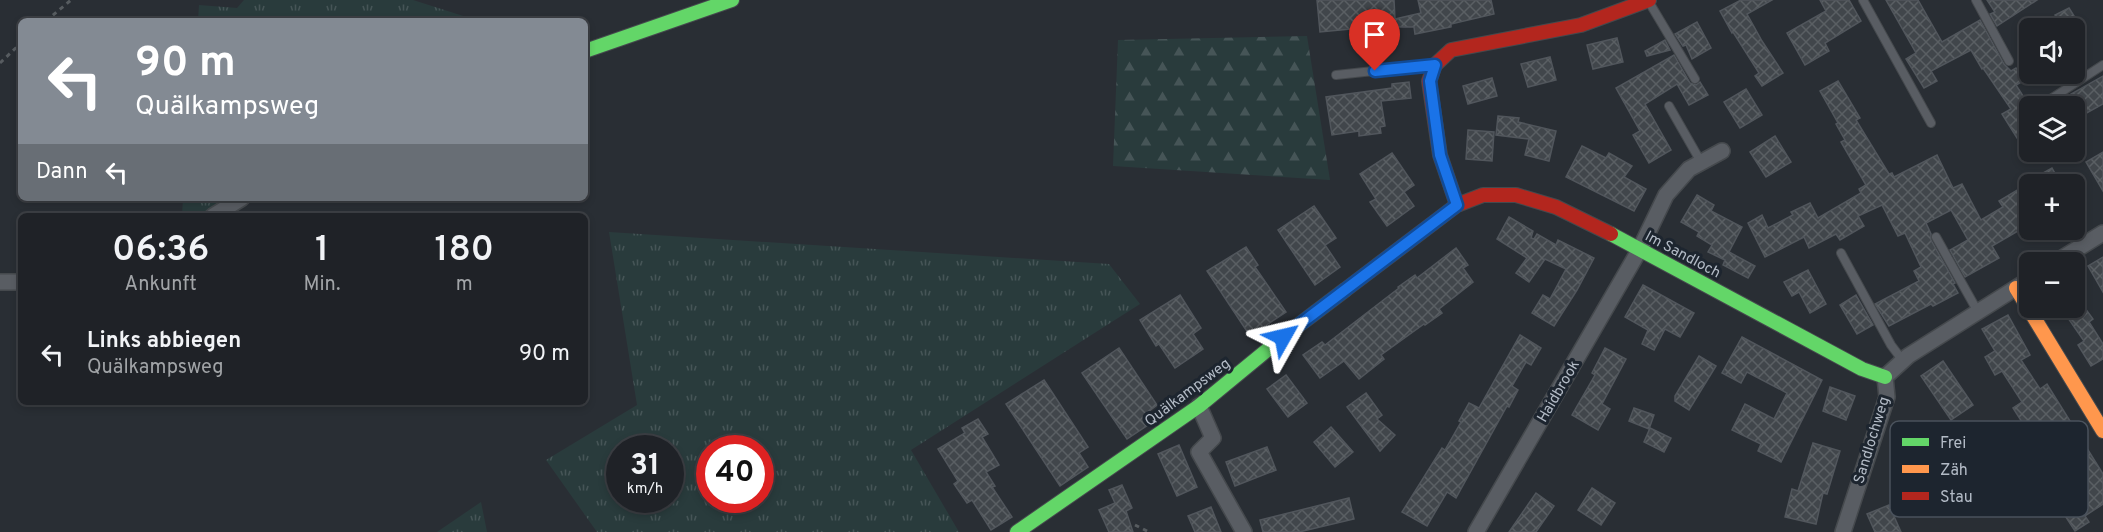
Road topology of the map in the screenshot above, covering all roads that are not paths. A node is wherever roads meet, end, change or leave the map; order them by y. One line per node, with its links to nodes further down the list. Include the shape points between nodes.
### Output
1 (732, 0): 5 (street)
2 (1649, 0): 7 (street, via 1581,25 1451,50); 10 (lane)
3 (1863, 0): 13 (lane)
4 (1976, 0): 6 (lane)
5 (588, 50)
6 (2009, 61)
7 (1435, 65): 9 (lane); 17 (street, via 1430,81 1440,155)
8 (2103, 65): 11 (lane)
9 (1335, 75)
10 (1695, 80)
11 (2055, 96)
12 (1670, 106): 15 (lane)
13 (1931, 123)
14 (1722, 151): 15 (street, Haidbrook)
15 (1701, 162): 21 (street, Haidbrook, via 1689,169 1666,195)
16 (237, 201): 18 (street)
17 (1457, 205): 21 (street, Im Sandloch, via 1483,195 1516,195 1556,207); 31 (street, Quälkampsweg)
18 (218, 213)
19 (2103, 233): 22 (street)
20 (1936, 237): 28 (lane)
21 (1640, 249): 30 (street, Im Sandloch, via 1862,369); 35 (street, Haidbrook)
22 (2072, 252)
23 (1841, 254): 29 (lane)
24 (0, 282): 25 (street)
25 (18, 282)
26 (2019, 286): 27 (street, Sandlochweg)
27 (2016, 288): 28 (street, Sandlochweg); 32 (street)
28 (1978, 312): 29 (street, Sandlochweg)
29 (1903, 361): 30 (street, Sandlochweg)
30 (1886, 377): 36 (street, Sandlochweg, via 1887,398)
31 (1199, 406): 33 (street, Quälkampsweg); 34 (street, via 1213,438 1199,452)
32 (2103, 431)
33 (1017, 532)
34 (1244, 532)
35 (1476, 532)
36 (1843, 532)

